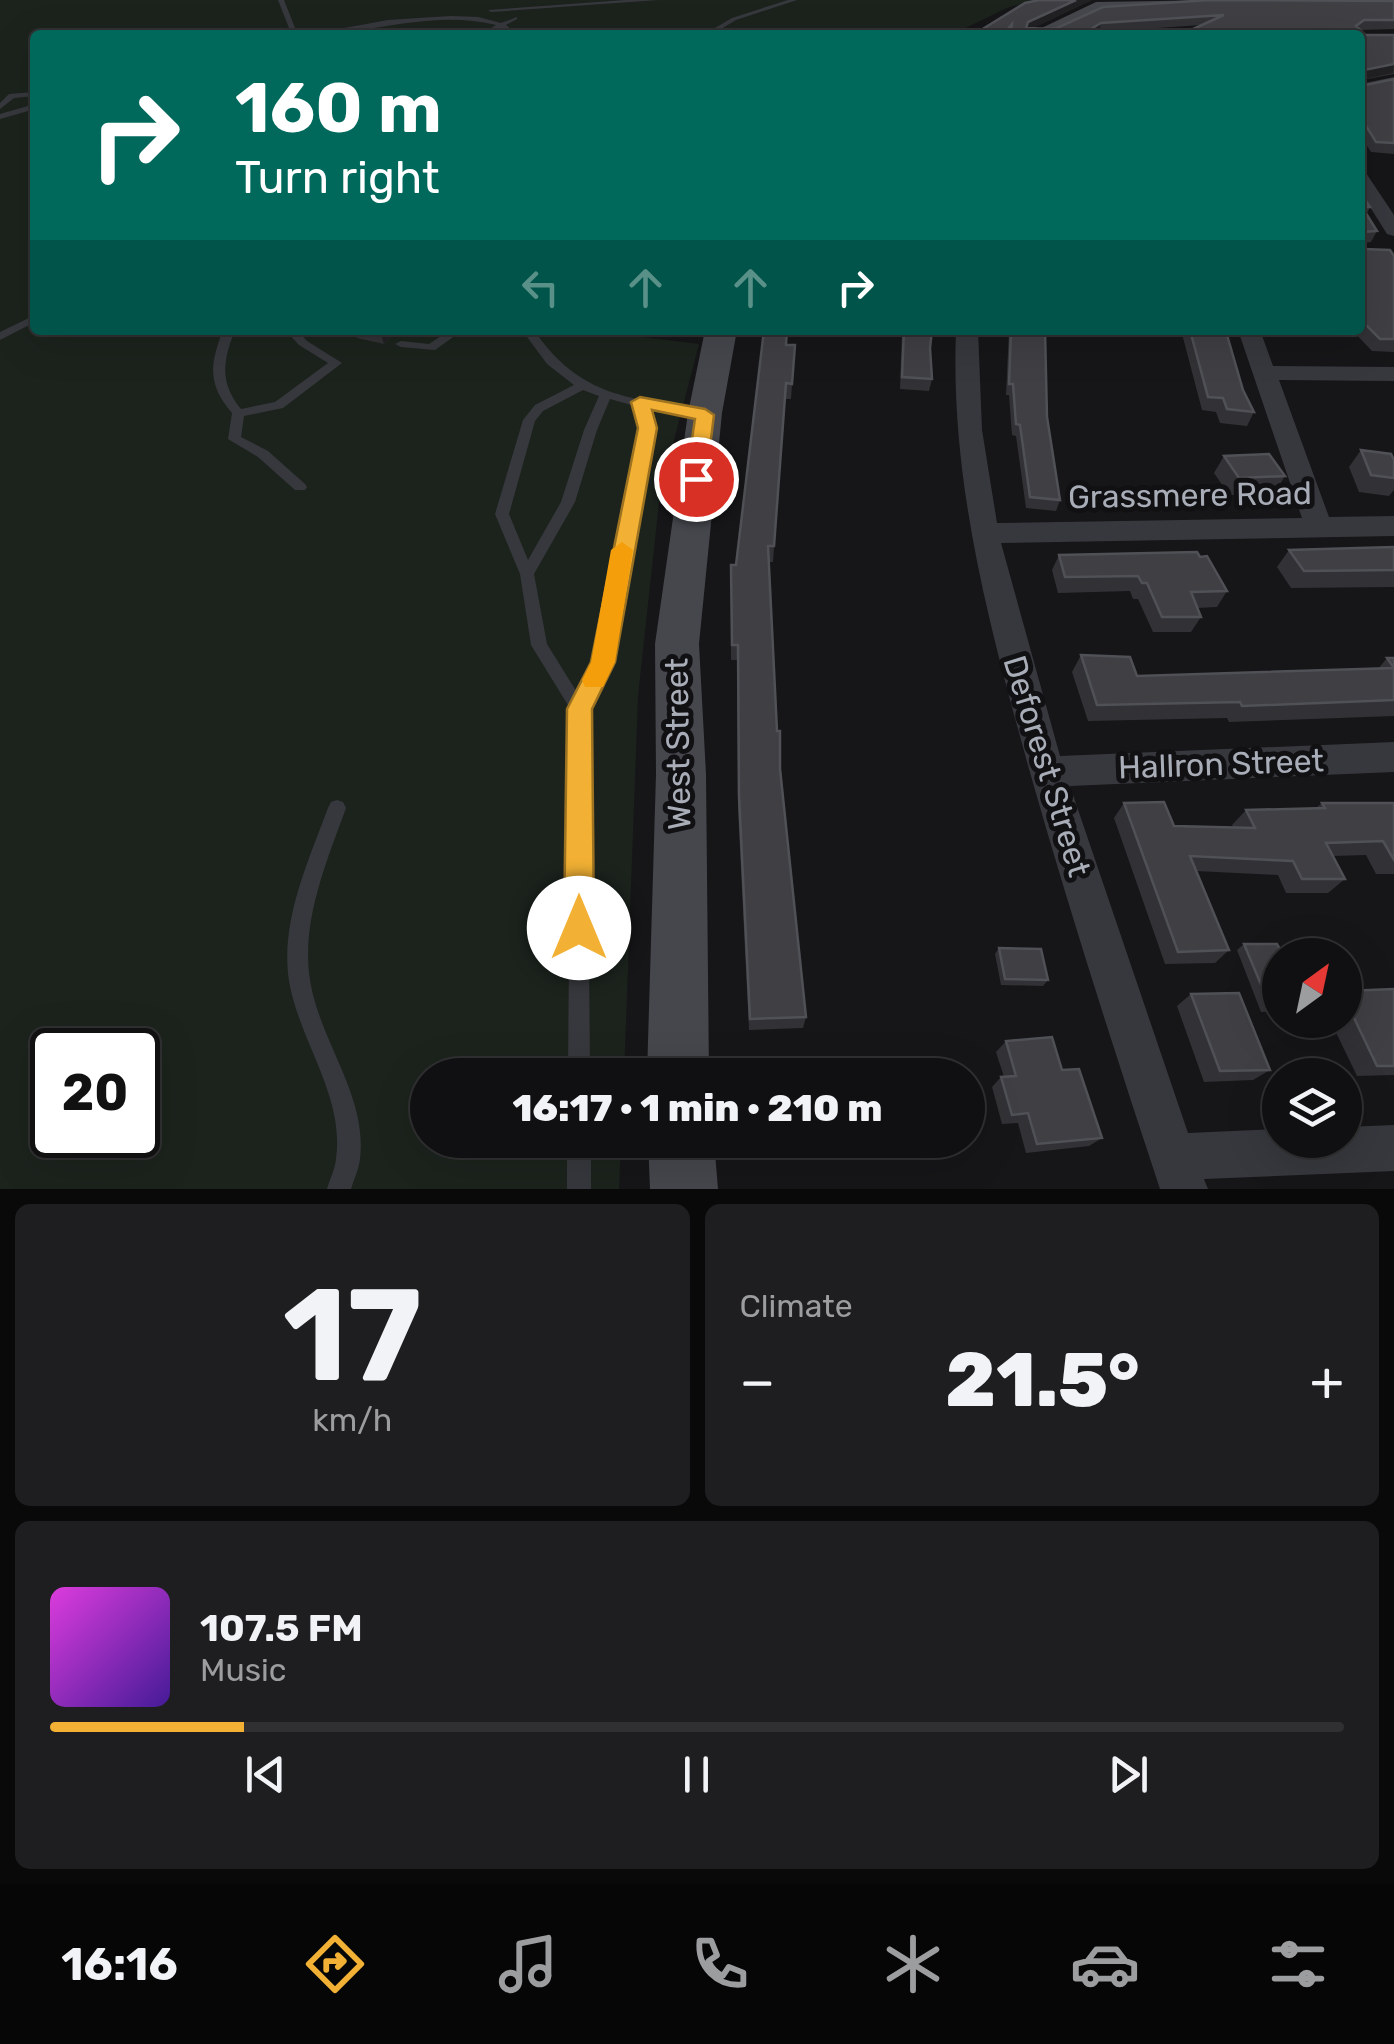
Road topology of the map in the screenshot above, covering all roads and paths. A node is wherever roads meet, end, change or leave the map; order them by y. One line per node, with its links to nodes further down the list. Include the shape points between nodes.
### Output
1 (281, 0): 8 (lane)
2 (655, 0): 5 (lane)
3 (794, 0): 12 (lane)
4 (1210, 0): 13 (street, via 1096,7)
5 (548, 9): 6 (lane); 7 (lane)
6 (487, 10): 7 (lane); 9 (lane, via 393,15)
7 (506, 20): 10 (lane); 11 (lane)
8 (290, 30)
9 (329, 30)
10 (491, 30)
11 (512, 30)
12 (715, 30)
13 (1047, 30)
14 (1394, 82): 15 (street)
15 (1365, 87)
16 (30, 94): 17 (lane, via 12,96)
17 (0, 107)
18 (30, 108): 19 (lane)
19 (0, 117)
20 (1365, 185): 21 (street)
21 (1394, 230)
22 (30, 321): 30 (lane)
23 (227, 335): 37 (lane, via 220,380)
24 (296, 335): 37 (lane, via 336,363 279,405)
25 (450, 335): 31 (lane, via 431,348)
26 (532, 335): 34 (lane, via 552,364)
27 (720, 335): 38 (street, West Street)
28 (967, 335): 42 (street, Deforest Street, via 966,401)
29 (1251, 335): 32 (street)
30 (0, 337)
31 (401, 344)
32 (1264, 374): 33 (street); 41 (street)
33 (1394, 374)
34 (583, 384): 35 (lane); 43 (lane, via 529,420 502,514)
35 (606, 394): 36 (lane); 43 (lane, via 586,432 572,492)
36 (640, 402): 38 (lane); 44 (lane, via 648,428 603,662)
37 (238, 413): 39 (lane, via 234,438)
38 (705, 415): 49 (street, West Street, via 677,644)
39 (300, 487)
40 (1394, 526): 41 (street, Grassmere Road)
41 (1319, 528): 42 (street, Grassmere Road)
42 (986, 533): 46 (street, Deforest Street)
43 (527, 574): 44 (lane, via 539,645)
44 (579, 709): 48 (lane)
45 (1394, 757): 46 (street, Hallron Street)
46 (1048, 772): 53 (street, Deforest Street, via 1123,1019)
47 (337, 808): 54 (lane, via 299,930 299,978 352,1142)
48 (579, 1058)
49 (678, 1058)
50 (1394, 1148): 53 (street)
51 (579, 1158): 55 (lane)
52 (682, 1158): 56 (street)
53 (1179, 1173)
54 (338, 1189)
55 (579, 1189)
56 (684, 1189)

